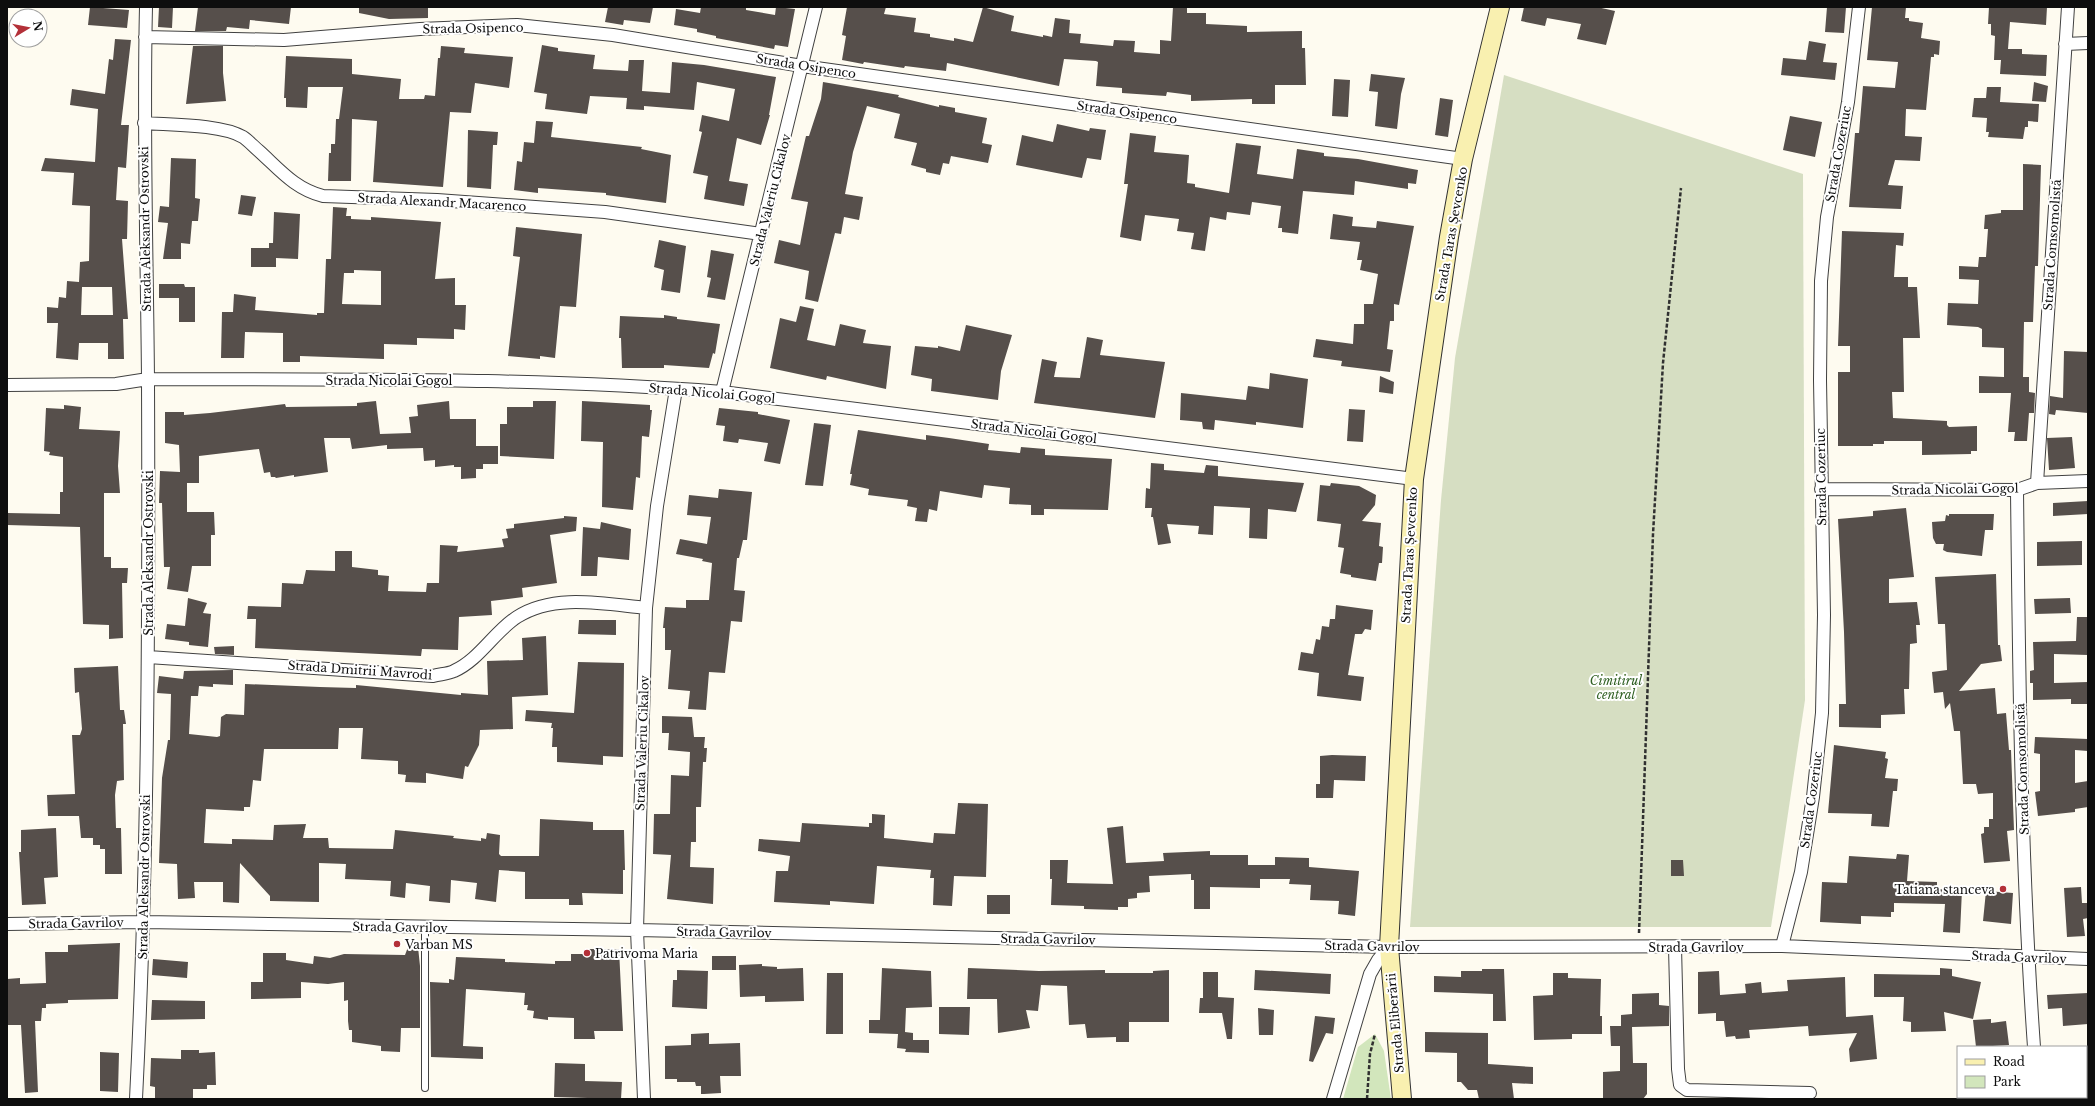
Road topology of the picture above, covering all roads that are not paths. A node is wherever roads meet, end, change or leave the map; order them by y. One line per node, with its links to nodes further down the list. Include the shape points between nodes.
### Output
1 (146, 7): 6 (street, Strada Aleksandr Ostrovski)
2 (816, 7): 9 (street, Strada Valeriu Cikalov)
3 (1500, 7): 11 (main road, Strada Taras Șevcenko)
4 (1859, 7): 20 (street, Strada Cozeriuc, via 1848,102 1827,217 1821,281)
5 (2068, 7): 8 (street, Strada Comsomolistă)
6 (146, 37): 9 (street, Strada Osipenco, via 284,40 420,29 517,25 613,35); 10 (street, Strada Aleksandr Ostrovski)
7 (2088, 43): 8 (street)
8 (2065, 44): 19 (street, Strada Comsomolistă)
9 (802, 66): 11 (street, Strada Osipenco); 12 (street, Strada Valeriu Cikalov)
10 (144, 123): 12 (street, Strada Alexandr Macarenco, via 234,132 292,182 307,192 323,196 437,200 605,212); 13 (street, Strada Aleksandr Ostrovski)
11 (1463, 159): 17 (main road, Strada Taras Șevcenko)
12 (761, 234): 16 (street, Strada Valeriu Cikalov)
13 (148, 378): 14 (street, Strada Nicolai Gogol, via 116,384); 15 (street, Strada Nicolai Gogol, via 503,381); 23 (street, Strada Aleksandr Ostrovski)
14 (7, 385)
15 (676, 389): 16 (street, Strada Nicolai Gogol); 22 (street, Strada Valeriu Cikalov, via 657,506)
16 (722, 392): 17 (street, Strada Nicolai Gogol)
17 (1414, 478): 29 (main road, Strada Taras Șevcenko)
18 (2088, 481): 19 (street, Strada Nicolai Gogol)
19 (2037, 483): 21 (street, Strada Nicolai Gogol)
20 (1822, 490): 21 (street, Strada Nicolai Gogol); 28 (street, Strada Cozeriuc, via 1822,713 1813,797 1802,864)
21 (2017, 490): 31 (street, Strada Comsomolistă, via 2020,717)
22 (646, 608): 23 (street, Strada Dmitrii Mavrodi, via 586,603 543,605 517,617 454,672 433,676); 27 (street, Strada Valeriu Cikalov)
23 (148, 658): 24 (street, Strada Aleksandr Ostrovski)
24 (143, 922): 25 (street, Strada Gavrilov); 26 (street, Strada Gavrilov); 36 (street, Strada Aleksandr Ostrovski)
25 (7, 924)
26 (425, 928): 27 (street, Strada Gavrilov); 34 (lane)
27 (637, 930): 29 (street, Strada Gavrilov); 37 (street, Strada Valeriu Cikalov)
28 (1782, 946): 30 (street, Strada Gavrilov); 31 (street, Strada Gavrilov)
29 (1389, 947): 30 (street, Strada Gavrilov); 38 (street, via 1370,974); 39 (main road, Strada Eliberării)
30 (1675, 947): 35 (street, via 1680,1085 1687,1090)
31 (2028, 957): 32 (street, Strada Gavrilov); 33 (street, Strada Comsomolistă)
32 (2088, 959)
33 (2034, 1046)
34 (425, 1088)
35 (1810, 1093)
36 (136, 1099)
37 (644, 1099)
38 (1333, 1099)
39 (1402, 1099)

